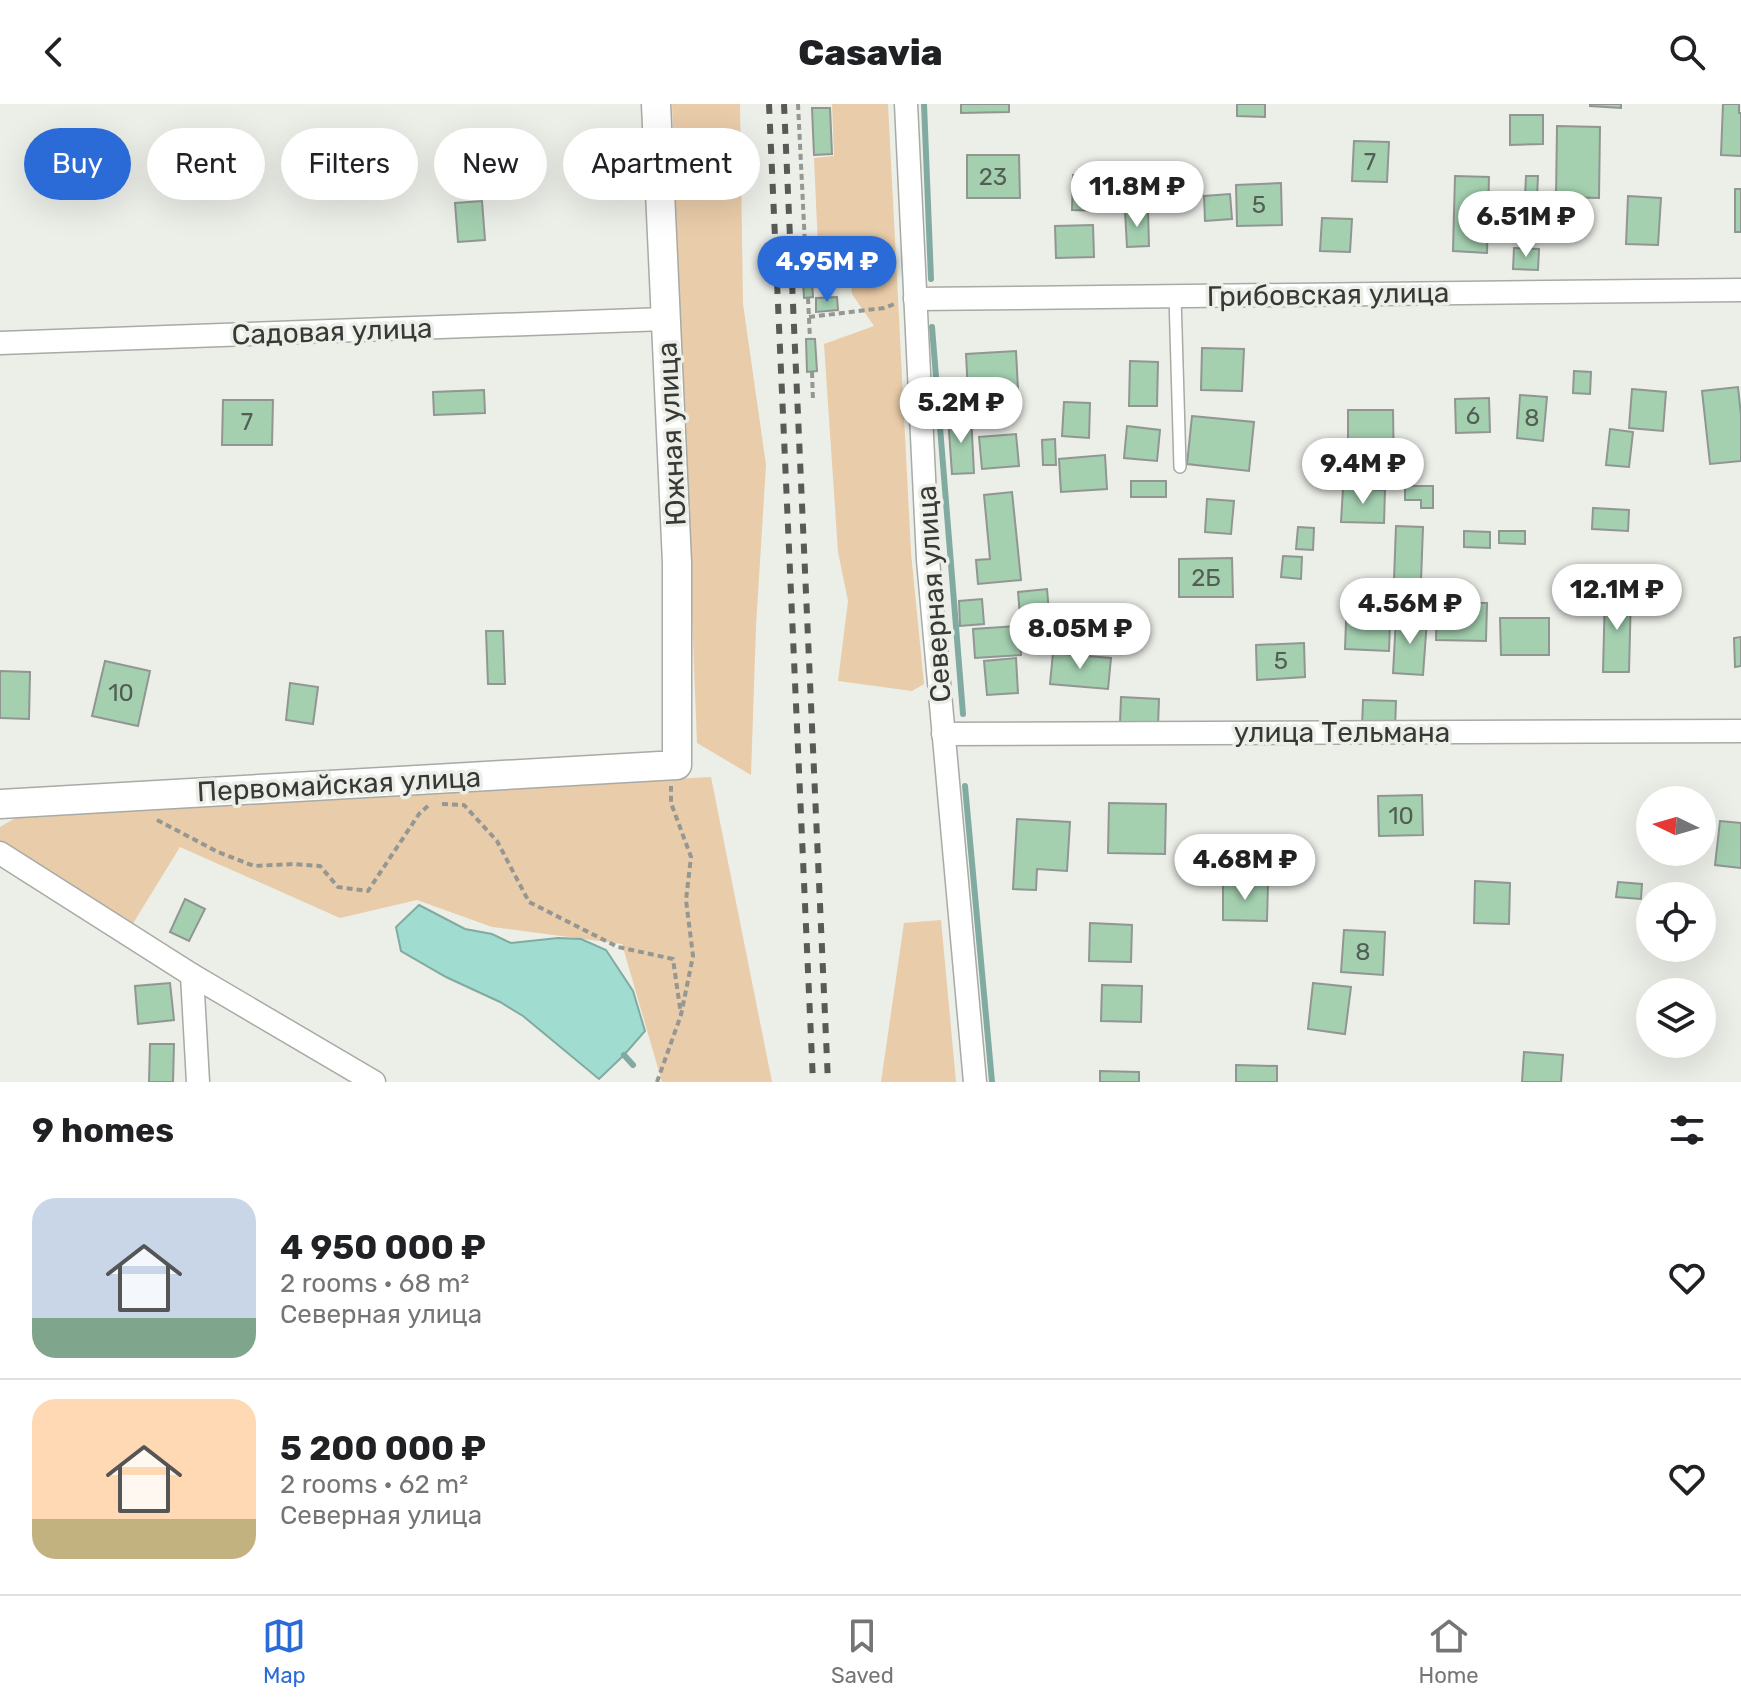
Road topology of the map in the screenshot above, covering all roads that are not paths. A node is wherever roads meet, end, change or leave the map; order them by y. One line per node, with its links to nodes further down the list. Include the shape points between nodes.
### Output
1 (656, 104): 6 (street, Южная улица)
2 (906, 104): 5 (street, Северная улица)
3 (1741, 290): 4 (street, Грибовская улица)
4 (1175, 296): 5 (street, Грибовская улица); 8 (lane)
5 (915, 299): 10 (street, Северная улица)
6 (665, 319): 7 (street, Садовая улица); 11 (street, Южная улица, via 677,563)
7 (0, 343)
8 (1180, 467)
9 (1741, 731): 10 (street, улица Тельмана)
10 (943, 734): 17 (street, Северная улица)
11 (677, 765): 12 (street, Первомайская улица)
12 (0, 804)
13 (0, 853): 14 (street)
14 (192, 975): 15 (street); 16 (street)
15 (198, 1082)
16 (374, 1082)
17 (975, 1082)

